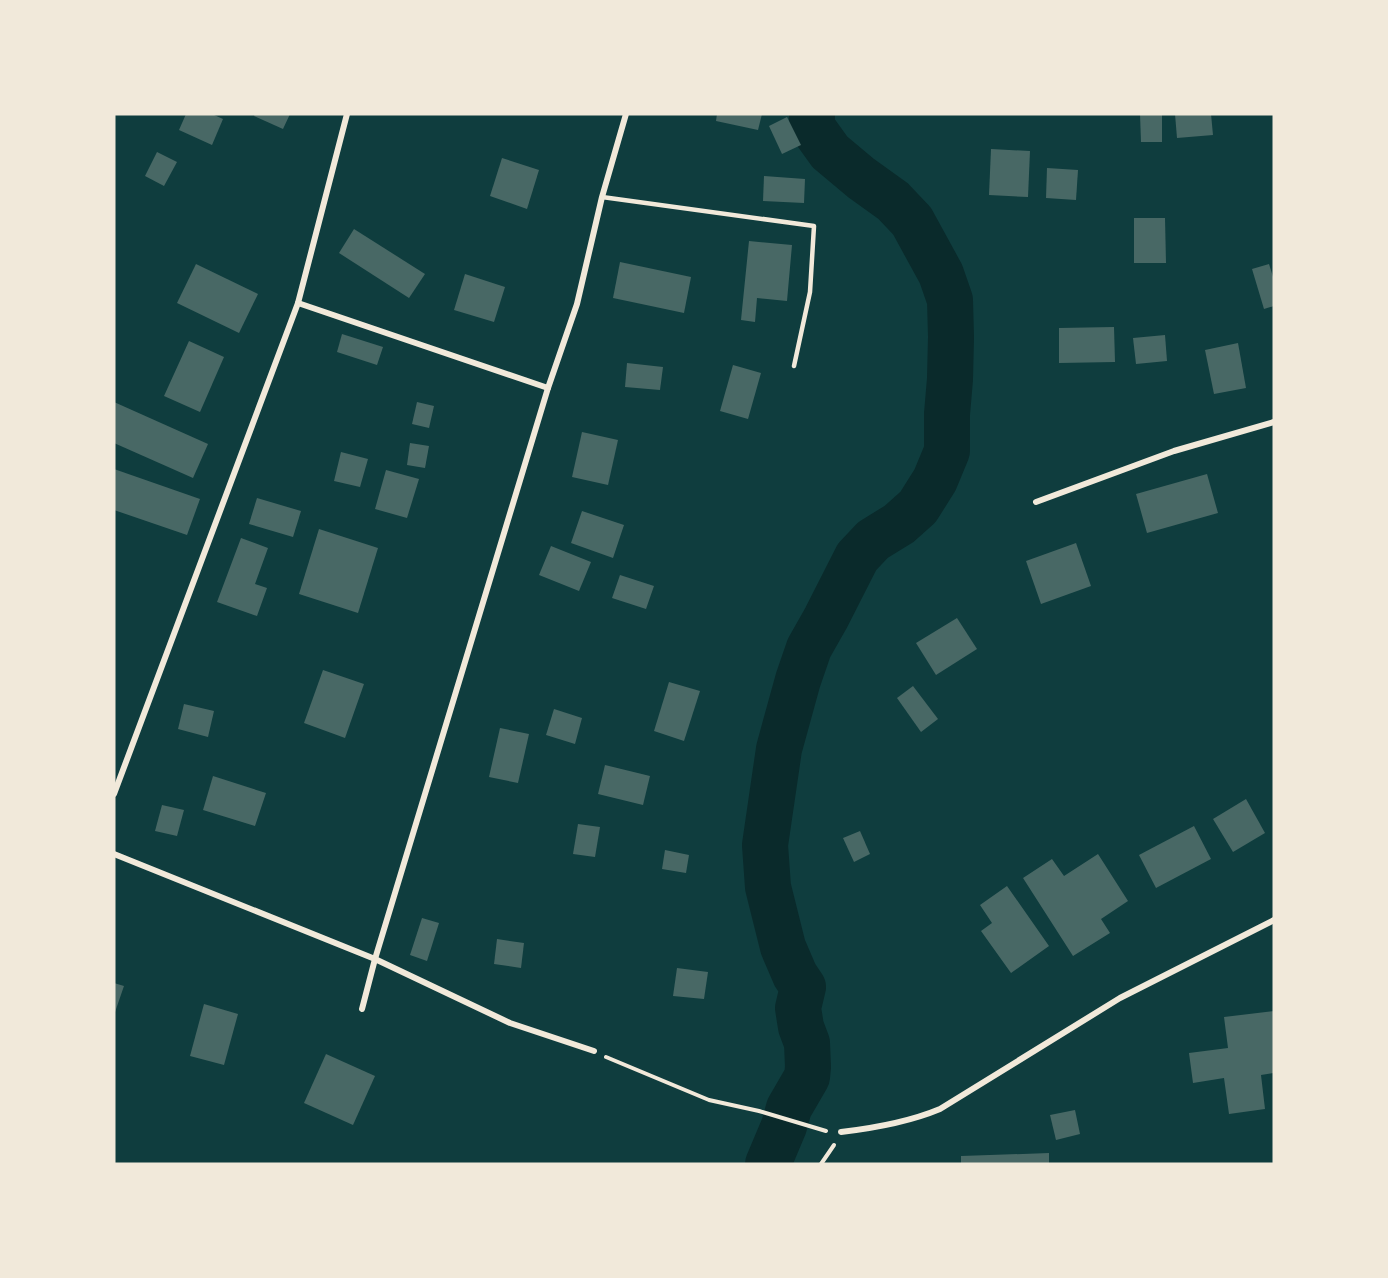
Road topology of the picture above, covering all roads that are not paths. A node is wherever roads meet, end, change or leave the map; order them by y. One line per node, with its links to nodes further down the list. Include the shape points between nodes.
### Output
1 (347, 114): 4 (street)
2 (626, 114): 3 (street)
3 (602, 197): 5 (lane, via 814,226 810,292); 6 (street, via 577,304)
4 (298, 303): 6 (street); 9 (street)
5 (794, 366)
6 (548, 388): 12 (street)
7 (1274, 422): 8 (street, via 1174,451)
8 (1036, 502)
9 (114, 794)
10 (114, 854): 12 (street)
11 (1274, 920): 15 (street, via 1120,998 940,1109 925,1116)
12 (375, 959): 13 (street); 14 (street, via 510,1023)
13 (362, 1009)
14 (594, 1052)
15 (841, 1132)

